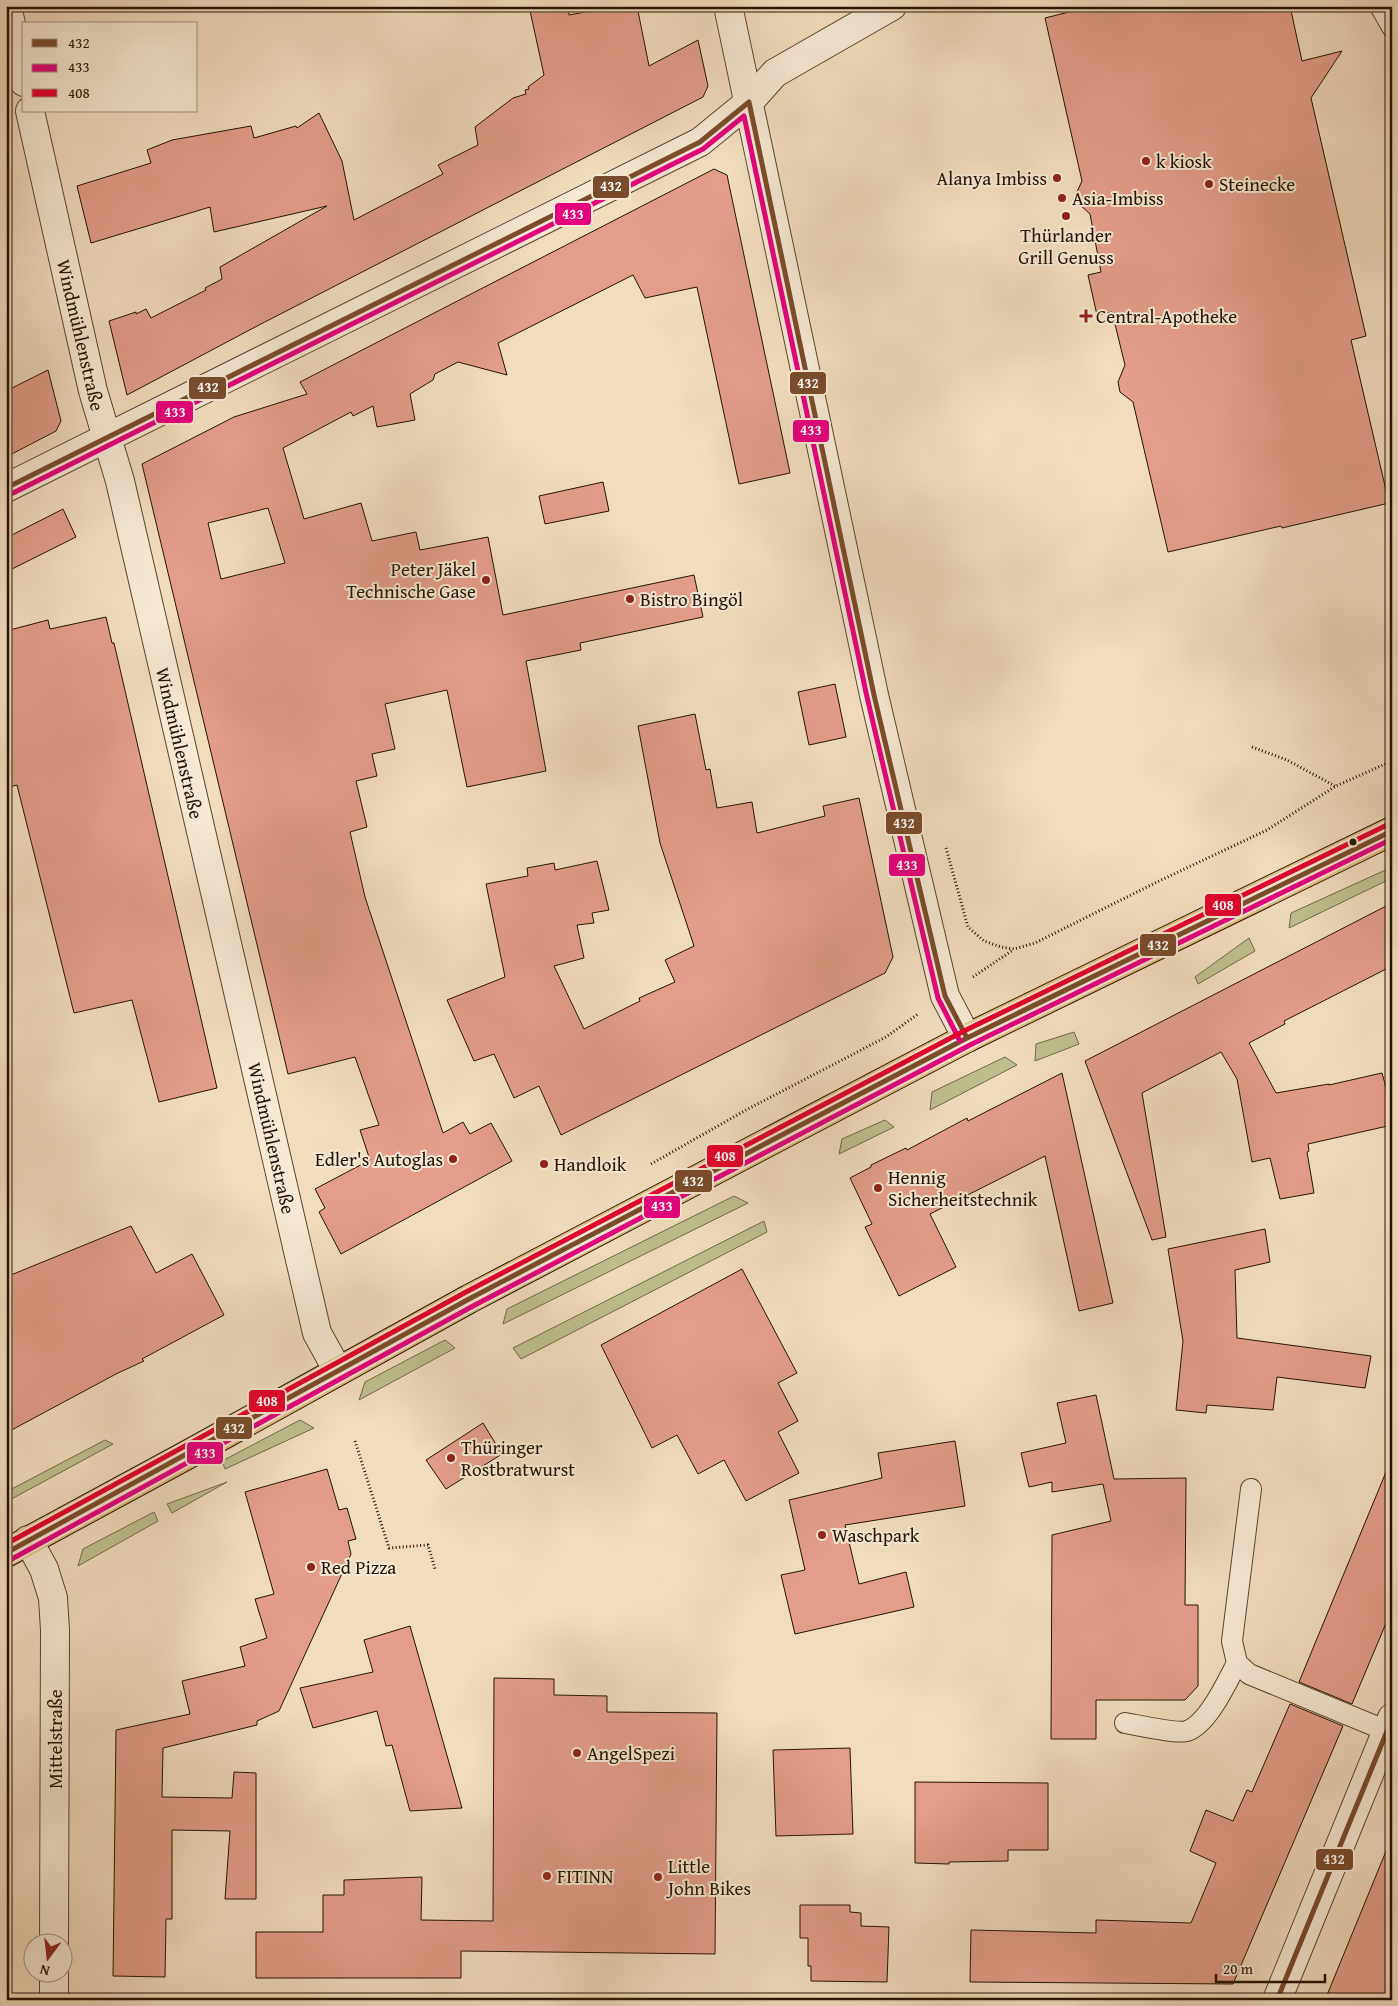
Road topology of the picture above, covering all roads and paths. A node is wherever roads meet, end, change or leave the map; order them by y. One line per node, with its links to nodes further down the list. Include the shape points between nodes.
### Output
1 (7, 6): 6 (street)
2 (728, 6): 7 (street)
3 (892, 6): 7 (street, via 775,73)
4 (1380, 6): 5 (lane)
5 (1392, 27)
6 (22, 73)
7 (749, 102): 9 (street, via 700,142); 17 (street, via 874,695)
8 (30, 112): 9 (street, Windmühlenstraße)
9 (106, 438): 10 (street); 20 (street, Windmühlenstraße, via 120,481 317,1333)
10 (6, 488)
11 (1252, 747): 13 (path, via 1287,760)
12 (1392, 761): 13 (path)
13 (1336, 786): 16 (path, via 1267,830 1035,943)
14 (1392, 831): 18 (main road)
15 (946, 846): 16 (path, via 968,927 984,941)
16 (1014, 949): 17 (path)
17 (945, 996): 18 (street); 19 (path, via 886,1037)
18 (967, 1038): 20 (main road, via 469,1299)
19 (642, 1168)
20 (338, 1372): 23 (main road)
21 (355, 1441): 24 (path, via 389,1548 428,1545)
22 (1251, 1489): 25 (lane, via 1232,1641)
23 (17, 1547): 28 (street, Mittelstraße, via 44,1569 53,1598)
24 (435, 1569)
25 (1238, 1663): 26 (lane, via 1219,1698 1197,1726 1185,1732); 27 (lane, via 1249,1674)
26 (1124, 1724)
27 (1389, 1724): 31 (street)
28 (54, 1934)
29 (54, 1984): 30 (street)
30 (54, 2000)
31 (1277, 2000)

